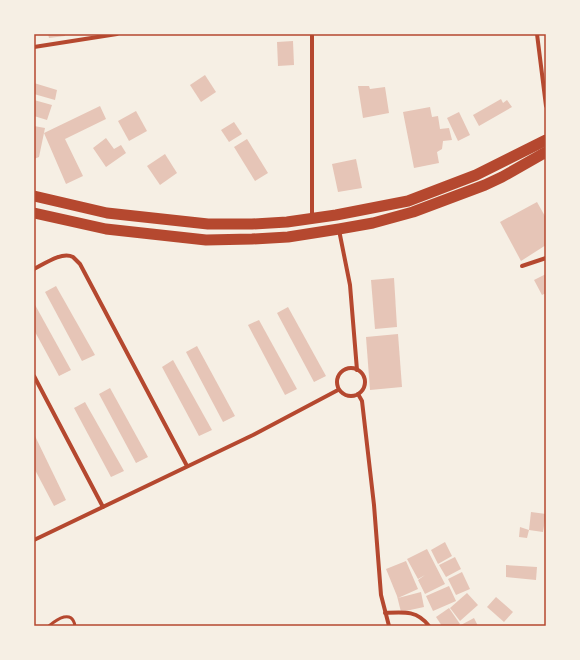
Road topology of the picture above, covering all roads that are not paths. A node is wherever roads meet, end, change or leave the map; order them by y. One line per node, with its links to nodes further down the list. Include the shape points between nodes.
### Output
1 (81, 34): 5 (street)
2 (117, 34): 5 (street)
3 (312, 34): 14 (street)
4 (536, 34): 7 (street)
5 (82, 40): 6 (street)
6 (34, 47)
7 (546, 106)
8 (546, 140): 10 (highway)
9 (546, 152): 11 (highway)
10 (497, 165): 11 (highway); 14 (highway, via 408,201)
11 (502, 177): 15 (highway, via 413,212)
12 (34, 196): 14 (highway, via 107,213 208,224 252,224)
13 (34, 213): 15 (highway, via 106,229 206,240 252,239)
14 (312, 218)
15 (339, 229): 19 (street, via 350,285)
16 (546, 258): 17 (street)
17 (522, 266)
18 (34, 269): 23 (street, via 56,257 66,255 73,257 80,264)
19 (357, 370): 21 (street, via 347,368 339,374 336,383); 22 (street, via 365,382)
20 (34, 376): 24 (street)
21 (338, 390): 22 (street, via 349,396); 23 (street)
22 (358, 394): 26 (street, via 362,401)
23 (187, 466): 24 (street)
24 (103, 507): 25 (street)
25 (34, 540)
26 (385, 613): 29 (street); 30 (street, via 415,614)
27 (49, 626): 28 (lane, via 59,618 66,617 72,619)
28 (75, 626)
29 (389, 626)
30 (429, 626)

